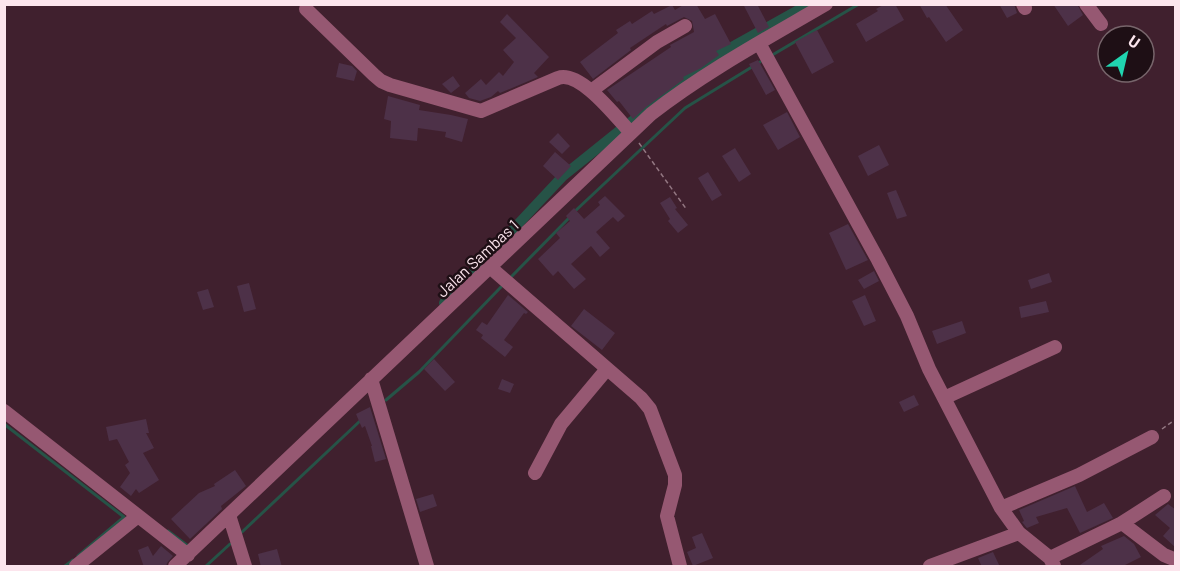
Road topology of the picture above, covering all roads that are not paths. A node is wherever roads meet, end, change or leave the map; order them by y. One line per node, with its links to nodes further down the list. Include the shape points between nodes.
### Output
1 (826, 4): 6 (street, Jalan Sambas 1)
2 (1086, 4): 4 (street)
3 (306, 9): 7 (street, via 381,81 476,110 487,110 563,76)
4 (1101, 24)
5 (685, 26): 7 (street)
6 (759, 43): 8 (street, Jalan Sambas 1, via 673,97); 13 (street, via 878,260)
7 (591, 91): 8 (street)
8 (631, 133): 9 (street, Jalan Sambas 1)
9 (491, 268): 11 (street); 12 (street, Jalan Sambas 1)
10 (1055, 346): 13 (street)
11 (607, 369): 16 (street, via 561,424); 30 (street, via 650,409 672,464 675,481 667,516)
12 (371, 378): 19 (street, Jalan Sambas 1); 29 (street)
13 (944, 398): 18 (street)
14 (4, 411): 20 (street)
15 (1152, 437): 18 (street)
16 (535, 473)
17 (1164, 496): 21 (street)
18 (1001, 508): 22 (street)
19 (229, 515): 23 (street, Jalan Sambas 1); 28 (street)
20 (138, 516): 23 (street); 26 (street)
21 (1122, 523): 24 (street); 25 (street)
22 (1019, 533): 25 (street); 31 (street)
23 (188, 555): 27 (street, Jalan Sambas 1)
24 (1176, 560)
25 (1052, 562)
26 (76, 567)
27 (175, 567)
28 (244, 567)
29 (428, 567)
30 (680, 567)
31 (930, 567)

